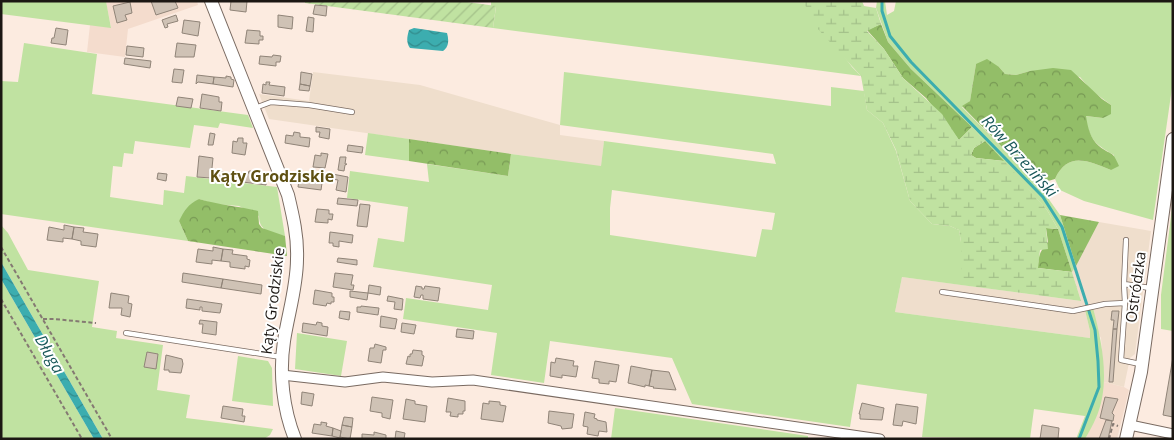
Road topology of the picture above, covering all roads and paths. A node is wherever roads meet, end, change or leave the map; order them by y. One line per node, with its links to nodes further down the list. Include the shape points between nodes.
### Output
1 (211, 1): 2 (street, Kąty Grodziskie)
2 (254, 109): 3 (lane, via 271,102); 15 (street, Kąty Grodziskie, via 288,195 297,244 295,288)
3 (352, 112)
4 (1173, 139): 8 (street, Ostródzka)
5 (1126, 240): 7 (lane)
6 (1, 247): 12 (path)
7 (1124, 284): 8 (lane); 11 (lane)
8 (1152, 288): 16 (street, Ostródzka)
9 (942, 292): 11 (lane, via 1073,311)
10 (1, 299): 20 (path)
11 (1125, 303): 16 (lane, via 1122,360)
12 (43, 319): 13 (path); 21 (path)
13 (96, 323)
14 (126, 333): 15 (lane)
15 (282, 357): 17 (street, Kąty Grodziskie)
16 (1142, 364): 18 (street, Ostródzka)
17 (282, 375): 22 (street, Kąty Grodziskie, via 284,400); 23 (street, via 345,382 383,377 432,382 473,380)
18 (1126, 431): 19 (street); 24 (path, via 1113,424)
19 (1173, 434)
20 (82, 439)
21 (112, 439)
22 (295, 439)
23 (880, 439)
24 (1109, 439)

